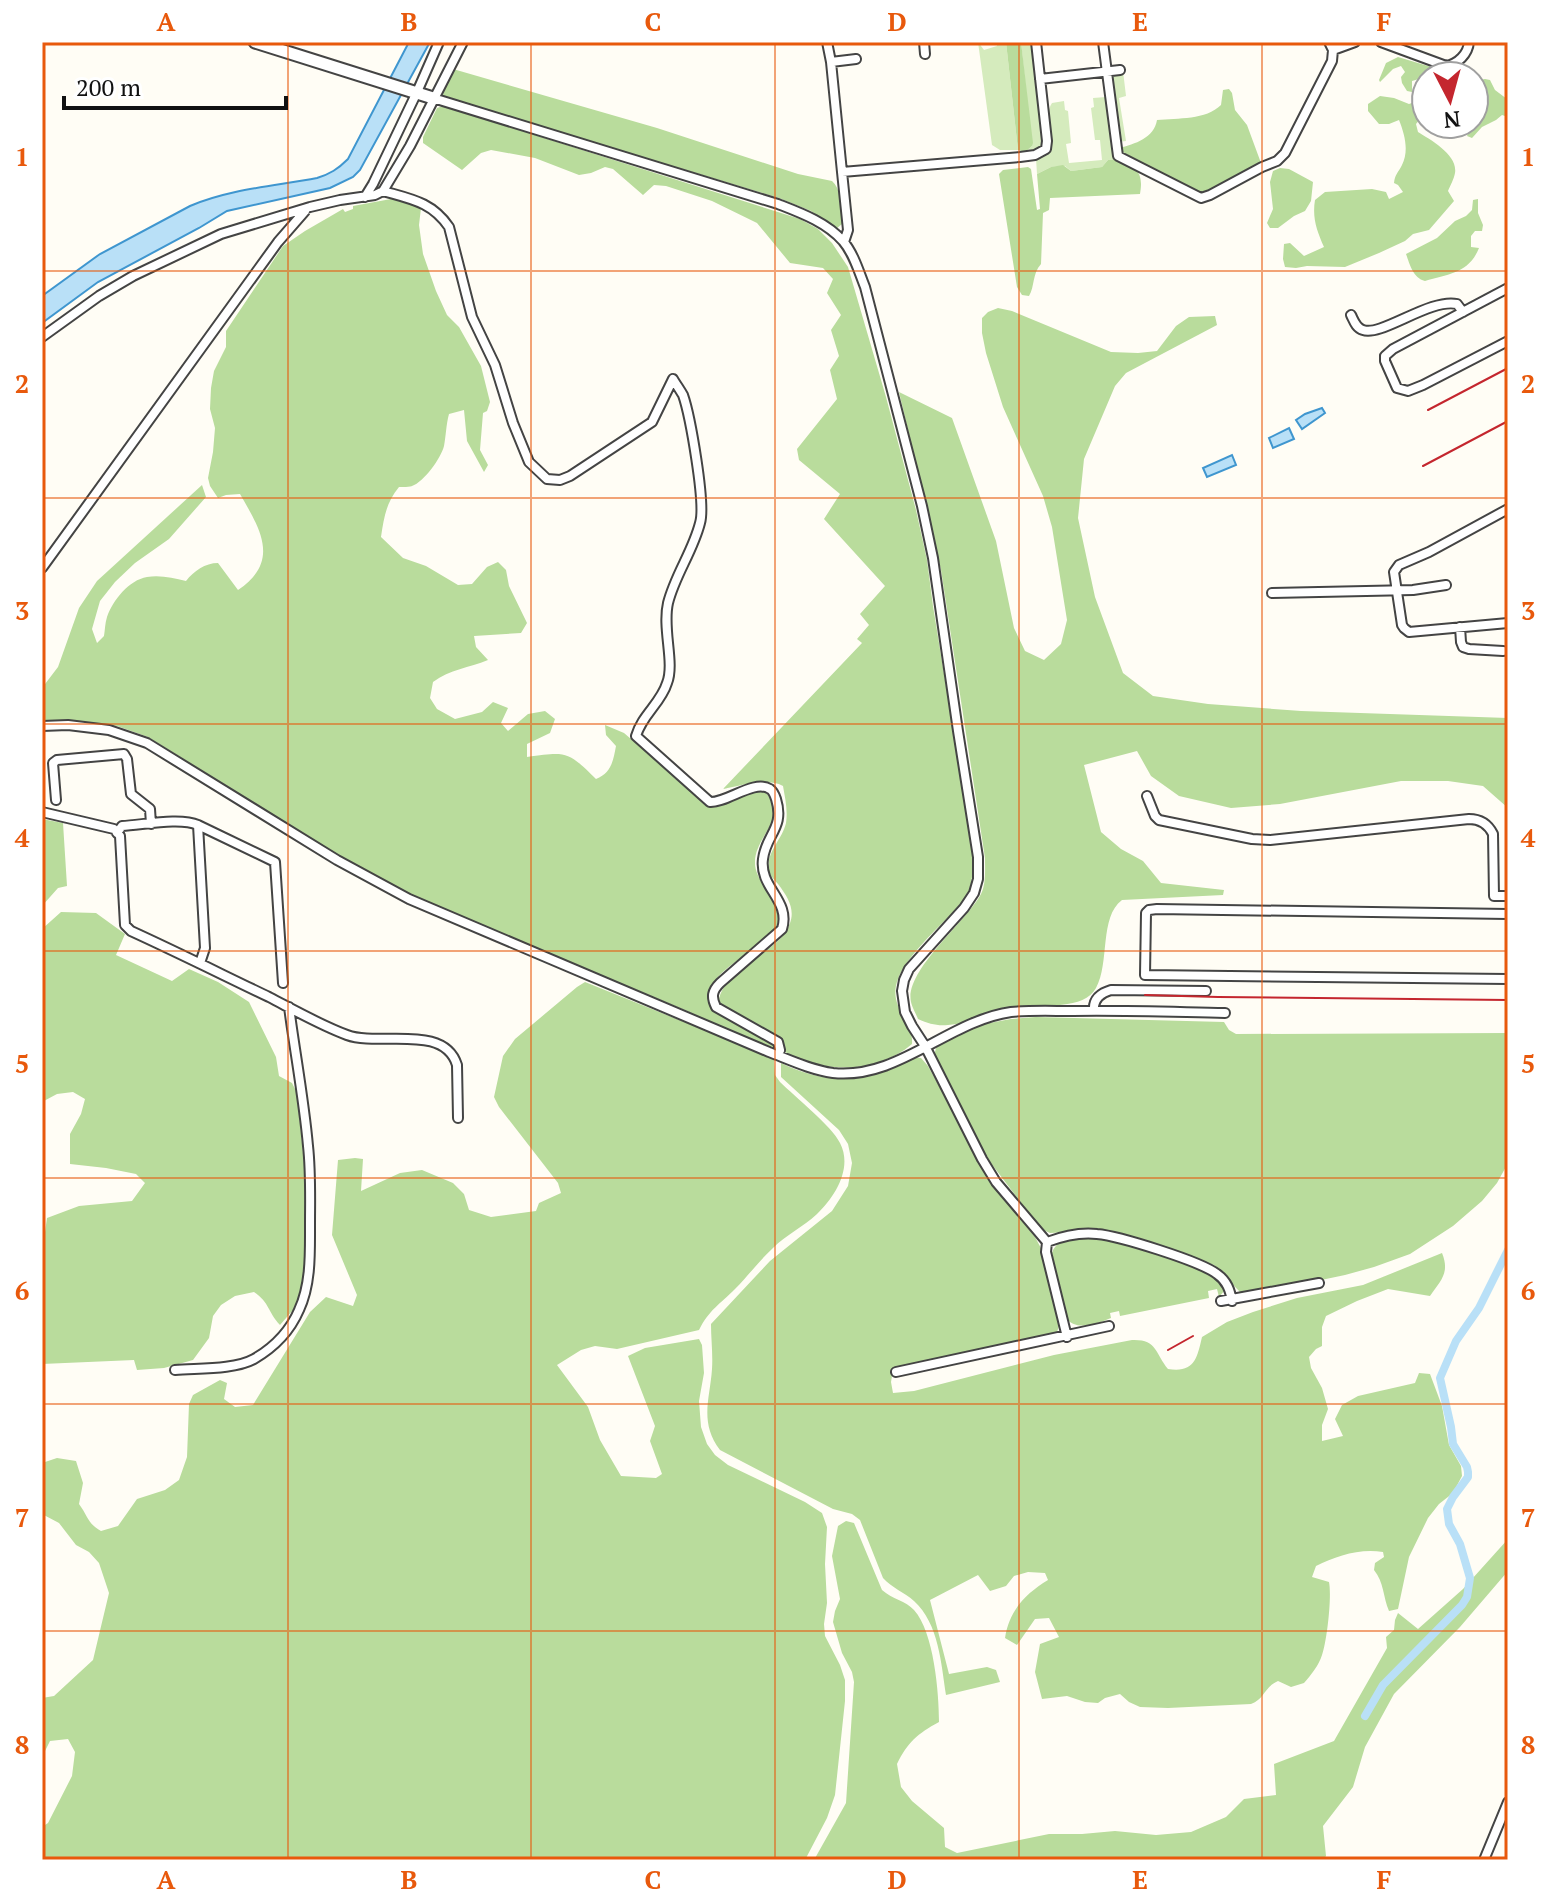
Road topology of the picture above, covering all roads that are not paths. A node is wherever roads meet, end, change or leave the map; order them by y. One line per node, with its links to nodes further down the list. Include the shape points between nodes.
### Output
1 (255, 42): 18 (street)
2 (439, 42): 18 (street)
3 (463, 42): 19 (street)
4 (827, 42): 14 (street)
5 (924, 42): 12 (street)
6 (1036, 42): 17 (street)
7 (1103, 42): 16 (street)
8 (1355, 42): 11 (street)
9 (1381, 42): 10 (street, via 1446,66 1462,58)
10 (1469, 42)
11 (1331, 46): 16 (street, via 1332,61 1281,158 1201,198 1118,156)
12 (925, 54)
13 (856, 59): 14 (street)
14 (831, 62): 20 (street)
15 (1120, 70): 16 (street)
16 (1107, 72): 17 (street)
17 (1040, 79): 20 (street, via 1047,141 1041,153)
18 (412, 90): 19 (street); 22 (street)
19 (433, 98): 21 (street); 24 (street, via 778,204 812,217)
20 (842, 172): 24 (street, via 848,230)
21 (383, 191): 22 (street); 57 (street, via 434,209 449,227 472,317 495,365 513,423 529,462 547,479 570,476 652,422 673,379 682,395 702,519 668,603 667,684 636,736 710,802 755,788 773,791 777,829 762,862 769,888 784,910 782,929 720,983 713,1001 778,1042)
22 (365, 197): 23 (street)
23 (310, 207): 28 (street, via 221,234 133,276); 31 (street, via 278,242)
24 (844, 242): 56 (street, via 865,287 922,506 978,857 974,893 904,980 905,1012)
25 (1508, 288): 26 (street)
26 (1463, 312): 27 (street, via 1449,302 1368,331); 29 (street, via 1385,356 1397,388 1408,391 1423,385)
27 (1351, 315)
28 (42, 337)
29 (1508, 341)
30 (1508, 509): 33 (street, via 1399,565 1394,572)
31 (42, 568)
32 (1446, 585): 33 (street)
33 (1397, 590): 34 (street); 36 (street, via 1402,625 1409,632)
34 (1272, 593)
35 (1508, 623): 36 (street)
36 (1460, 627): 37 (street, via 1463,647)
37 (1503, 651)
38 (42, 726): 56 (street, via 97,728 147,743 400,895 808,1067 862,1072)
39 (1147, 796): 45 (street, via 1159,820 1252,839 1479,820 1493,834)
40 (56, 800): 42 (street, via 57,760 124,754 131,794 150,809)
41 (42, 812): 44 (street)
42 (151, 824): 43 (street); 44 (street, via 122,826)
43 (198, 825): 49 (street, via 205,948); 51 (street, via 275,862)
44 (117, 833): 49 (street, via 125,925)
45 (1494, 896): 46 (street); 47 (street)
46 (1508, 896)
47 (1493, 914): 48 (street); 50 (street, via 1149,910 1145,975)
48 (1508, 914)
49 (200, 963): 53 (street)
50 (1508, 979)
51 (283, 983)
52 (1206, 991): 54 (street, via 1111,990 1098,997)
53 (289, 1007): 58 (street, via 348,1035 433,1041 446,1047 457,1065); 65 (street, via 310,1191 308,1279 299,1309 286,1332 250,1361)
54 (1094, 1010): 55 (street); 56 (street, via 999,1015)
55 (1225, 1013)
56 (925, 1046): 59 (street, via 996,1182)
57 (780, 1050)
58 (458, 1118)
59 (1047, 1242): 62 (street, via 1080,1234 1120,1239 1217,1274); 64 (street)
60 (1319, 1283): 62 (street)
61 (1221, 1301): 62 (street)
62 (1232, 1301)
63 (1109, 1326): 64 (street)
64 (1067, 1337): 66 (street)
65 (175, 1370)
66 (896, 1372)
67 (1508, 1802): 68 (street)
68 (1484, 1860)

